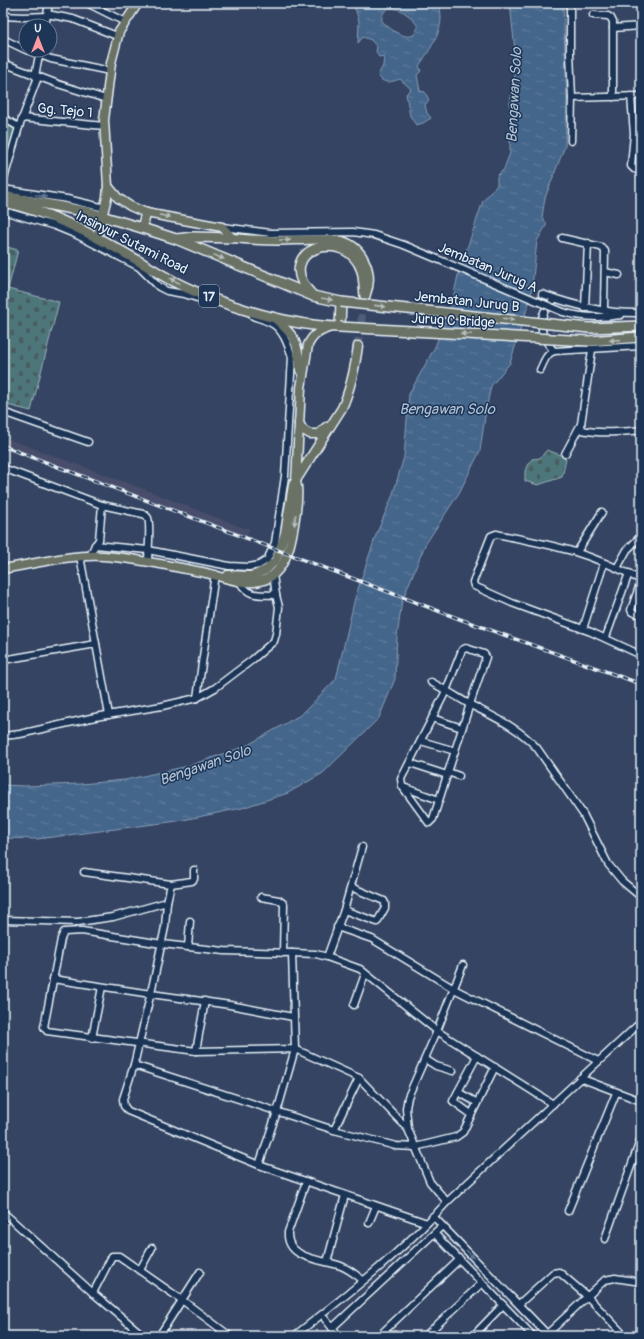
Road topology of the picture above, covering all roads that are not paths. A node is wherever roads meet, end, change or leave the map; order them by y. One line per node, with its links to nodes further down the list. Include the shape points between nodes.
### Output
1 (49, 3): 6 (street)
2 (87, 3): 9 (street)
3 (138, 3): 9 (main road)
4 (570, 3): 24 (street)
5 (594, 14): 11 (street, via 612,18)
6 (47, 15): 7 (street); 8 (street); 12 (street, via 73,19)
7 (3, 16)
8 (46, 18)
9 (125, 22): 12 (main road)
10 (641, 26): 11 (street)
11 (613, 28): 22 (street)
12 (117, 36): 18 (main road)
13 (3, 39): 14 (street)
14 (18, 46)
15 (39, 58): 19 (street)
16 (51, 58): 18 (street)
17 (3, 63): 19 (street)
18 (110, 71): 23 (main road)
19 (37, 76): 23 (street); 26 (street)
20 (631, 96): 21 (street); 22 (street); 30 (street, via 634,134 631,166 634,170)
21 (641, 96)
22 (613, 97): 24 (street)
23 (106, 98): 27 (main road)
24 (572, 98): 29 (street)
25 (3, 118): 28 (street)
26 (22, 118): 27 (street, Gg. Tejo 1); 28 (street)
27 (104, 126): 32 (main road)
28 (19, 127): 31 (street)
29 (571, 140)
30 (641, 171)
31 (3, 182)
32 (108, 186): 37 (main road); 38 (main road, via 118,198)
33 (3, 189): 37 (street, one-way to 37, via 68,199)
34 (3, 196): 37 (highway, Insinyur Sutami Road)
35 (3, 202): 42 (highway, Insinyur Sutami Road / 17, via 31,210)
36 (3, 211): 47 (street, via 55,226)
37 (104, 212): 39 (highway, Insinyur Sutami Road); 42 (main road)
38 (146, 213): 39 (highway); 40 (main road, one-way to 40)
39 (142, 228): 45 (highway, Insinyur Sutami Road)
40 (222, 228): 41 (street, Jembatan Jurug A); 43 (main road)
41 (331, 236): 43 (main road, one-way to 41, via 253,240); 52 (main road, via 349,244 361,254 369,279); 58 (street, Jembatan Jurug A, bridge, via 353,232 374,235 404,245 563,312 589,317)
42 (97, 238): 47 (highway, Insinyur Sutami Road / 17)
43 (232, 238): 45 (highway)
44 (562, 238): 46 (street)
45 (176, 239): 51 (highway, Insinyur Sutami Road, one-way to 51)
46 (588, 243): 48 (street, via 602,247 605,251); 55 (street)
47 (134, 261): 59 (highway, Insinyur Sutami Road / 17, one-way to 47, via 224,302); 78 (street, via 159,287 272,323 288,342 292,357)
48 (605, 272): 49 (street); 56 (street)
49 (619, 275)
50 (542, 294): 53 (street)
51 (312, 296): 52 (highway, via 303,284 299,269 307,253 325,246 344,250 355,259 362,272); 54 (highway, Insinyur Sutami Road, one-way to 54)
52 (365, 296)
53 (555, 299): 55 (street); 66 (street, via 545,310 541,326 545,339)
54 (341, 302): 60 (highway, Jembatan Jurug B, one-way to 60, bridge, via 589,328); 61 (highway)
55 (585, 308): 56 (street)
56 (605, 311): 58 (street)
57 (641, 313): 58 (street)
58 (626, 314)
59 (273, 317): 61 (highway, Insinyur Sutami Road / 17); 68 (main road, via 290,332 296,342)
60 (641, 326)
61 (336, 327): 63 (highway, Jurug C Bridge / 17, one-way to 61, bridge); 68 (main road, via 318,332 311,338)
62 (641, 337): 63 (highway, 17, one-way to 63)
63 (590, 345): 65 (street); 66 (street); 72 (street)
64 (358, 346): 70 (main road, via 355,369 346,399)
65 (641, 346)
66 (554, 351): 67 (street, via 546,357)
67 (540, 370)
68 (301, 388): 71 (main road)
69 (3, 412): 74 (street)
70 (334, 419): 71 (main road, via 319,434 313,435 303,430); 77 (main road)
71 (299, 423): 77 (main road)
72 (581, 424): 73 (street, via 582,430 588,431); 75 (street)
73 (641, 430)
74 (88, 442)
75 (565, 454)
76 (3, 468): 79 (street)
77 (296, 481): 78 (main road); 93 (main road, one-way to 93, via 298,490 292,538 284,561)
78 (286, 499): 83 (street, via 275,543 266,560 259,565 228,566); 92 (main road, via 282,543 269,567 250,576)
79 (102, 505): 82 (street, via 99,540); 83 (street, via 147,516)
80 (602, 512): 84 (street)
81 (641, 536): 89 (street, via 627,550)
82 (95, 545): 83 (street); 86 (street)
83 (148, 550): 87 (street)
84 (577, 552): 88 (street); 98 (street, via 493,535 473,582 474,586)
85 (80, 556): 86 (main road); 90 (main road); 100 (street)
86 (90, 556): 87 (main road)
87 (148, 562): 92 (main road)
88 (604, 563): 89 (street); 98 (street)
89 (617, 568): 91 (street)
90 (3, 569)
91 (628, 573): 94 (street); 99 (street)
92 (216, 575): 95 (main road); 105 (street)
93 (273, 575): 95 (main road, via 258,581); 96 (street)
94 (641, 580): 97 (street, via 631,610)
95 (240, 582): 96 (street, via 243,588 252,594)
96 (276, 595): 105 (street, via 279,607 274,641 221,684)
97 (638, 614)
98 (583, 629): 101 (street)
99 (606, 637)
100 (96, 644): 102 (street); 107 (street)
101 (641, 655)
102 (3, 660)
103 (431, 682): 104 (street)
104 (446, 690): 106 (street); 106 (street, via 462,650 466,648 484,654 486,658); 108 (street)
105 (197, 698): 107 (street)
106 (470, 704): 109 (street); 124 (street, via 517,730 538,748 583,814 608,864 622,881)
107 (109, 715): 110 (street)
108 (432, 718): 109 (street); 111 (street)
109 (462, 728): 112 (street)
110 (3, 736)
111 (421, 741): 112 (street); 113 (street)
112 (455, 751): 114 (street)
113 (410, 763): 114 (street); 116 (street, via 401,779)
114 (448, 774): 115 (street); 117 (street)
115 (459, 776)
116 (403, 787): 117 (street); 117 (street, via 429,823 433,819)
117 (439, 800)
118 (362, 847): 122 (street)
119 (194, 870): 121 (street, via 192,881)
120 (84, 872): 121 (street)
121 (171, 884): 125 (street)
122 (351, 887): 126 (street); 126 (street, via 384,901 385,908 377,922)
123 (261, 897): 134 (street, via 279,900 284,904)
124 (641, 897)
125 (167, 902): 129 (street, via 114,917); 132 (street)
126 (344, 910): 130 (street)
127 (3, 920): 129 (street)
128 (190, 921): 133 (street)
129 (78, 922): 131 (street)
130 (337, 927): 136 (street); 141 (street, via 372,939)
131 (82, 931): 132 (street); 139 (street, via 63,933)
132 (162, 944): 133 (street); 142 (street)
133 (188, 947): 134 (street)
134 (283, 953): 135 (street)
135 (292, 953): 136 (street); 145 (street)
136 (327, 957): 138 (street, via 360,969)
137 (463, 965): 141 (street)
138 (365, 974): 144 (street); 147 (street)
139 (53, 979): 140 (street); 148 (street, via 45,1030)
140 (102, 987): 142 (street); 148 (street)
141 (454, 988): 147 (street); 154 (street)
142 (151, 994): 143 (street); 149 (street)
143 (205, 1001): 145 (street); 151 (street)
144 (354, 1005)
145 (293, 1017): 150 (street)
146 (641, 1022): 154 (street)
147 (437, 1031): 152 (street); 153 (street)
148 (92, 1038): 149 (street)
149 (139, 1044): 151 (street); 155 (street)
150 (295, 1049): 151 (street); 158 (street); 165 (street)
151 (196, 1051)
152 (477, 1056): 156 (street); 160 (street)
153 (424, 1060): 157 (street); 167 (street, via 406,1104)
154 (598, 1061): 159 (street)
155 (134, 1065): 165 (street); 171 (street, via 124,1099 124,1106 128,1111)
156 (495, 1067): 163 (street); 164 (street)
157 (453, 1071)
158 (359, 1078): 167 (street); 168 (street)
159 (580, 1078): 161 (street); 164 (street)
160 (458, 1092): 163 (street); 166 (street, via 453,1102)
161 (616, 1093): 162 (street); 176 (street)
162 (641, 1101)
163 (476, 1102): 166 (street)
164 (553, 1104): 174 (street)
165 (277, 1112): 168 (street); 171 (street)
166 (471, 1114): 170 (street, via 460,1135)
167 (408, 1129): 170 (street)
168 (334, 1130): 170 (street, via 396,1146)
169 (641, 1138): 183 (street)
170 (415, 1147): 174 (street, via 430,1182)
171 (259, 1165): 172 (street)
172 (306, 1182): 173 (street); 186 (street, via 288,1232 288,1240 298,1253)
173 (345, 1195): 175 (street); 186 (street)
174 (447, 1202): 178 (street)
175 (376, 1206): 179 (street); 180 (street)
176 (568, 1211)
177 (3, 1212): 192 (street)
178 (434, 1216): 180 (street); 181 (street)
179 (370, 1223)
180 (427, 1223): 189 (street)
181 (442, 1226): 182 (street); 195 (street, one-way to 195)
182 (435, 1234): 185 (street); 198 (street)
183 (605, 1239)
184 (152, 1248): 187 (street)
185 (460, 1259): 191 (street); 205 (street)
186 (327, 1262): 189 (street, via 343,1266)
187 (140, 1270): 192 (street, via 122,1257 112,1256); 194 (street)
188 (200, 1272): 194 (street)
189 (363, 1280): 203 (street)
190 (641, 1282): 193 (street, via 608,1278)
191 (482, 1283): 196 (street); 206 (street)
192 (93, 1293): 200 (street)
193 (587, 1296): 195 (street, via 557,1272); 199 (street); 209 (street)
194 (182, 1300): 201 (street); 202 (street)
195 (519, 1304): 199 (street)
196 (503, 1305): 207 (street); 208 (street)
197 (325, 1319): 198 (street)
198 (332, 1328): 204 (street)
199 (546, 1335)
200 (144, 1336)
201 (160, 1336)
202 (230, 1336)
203 (294, 1336)
204 (339, 1336)
205 (379, 1336)
206 (425, 1336)
207 (473, 1336)
208 (533, 1336)
209 (625, 1336)

